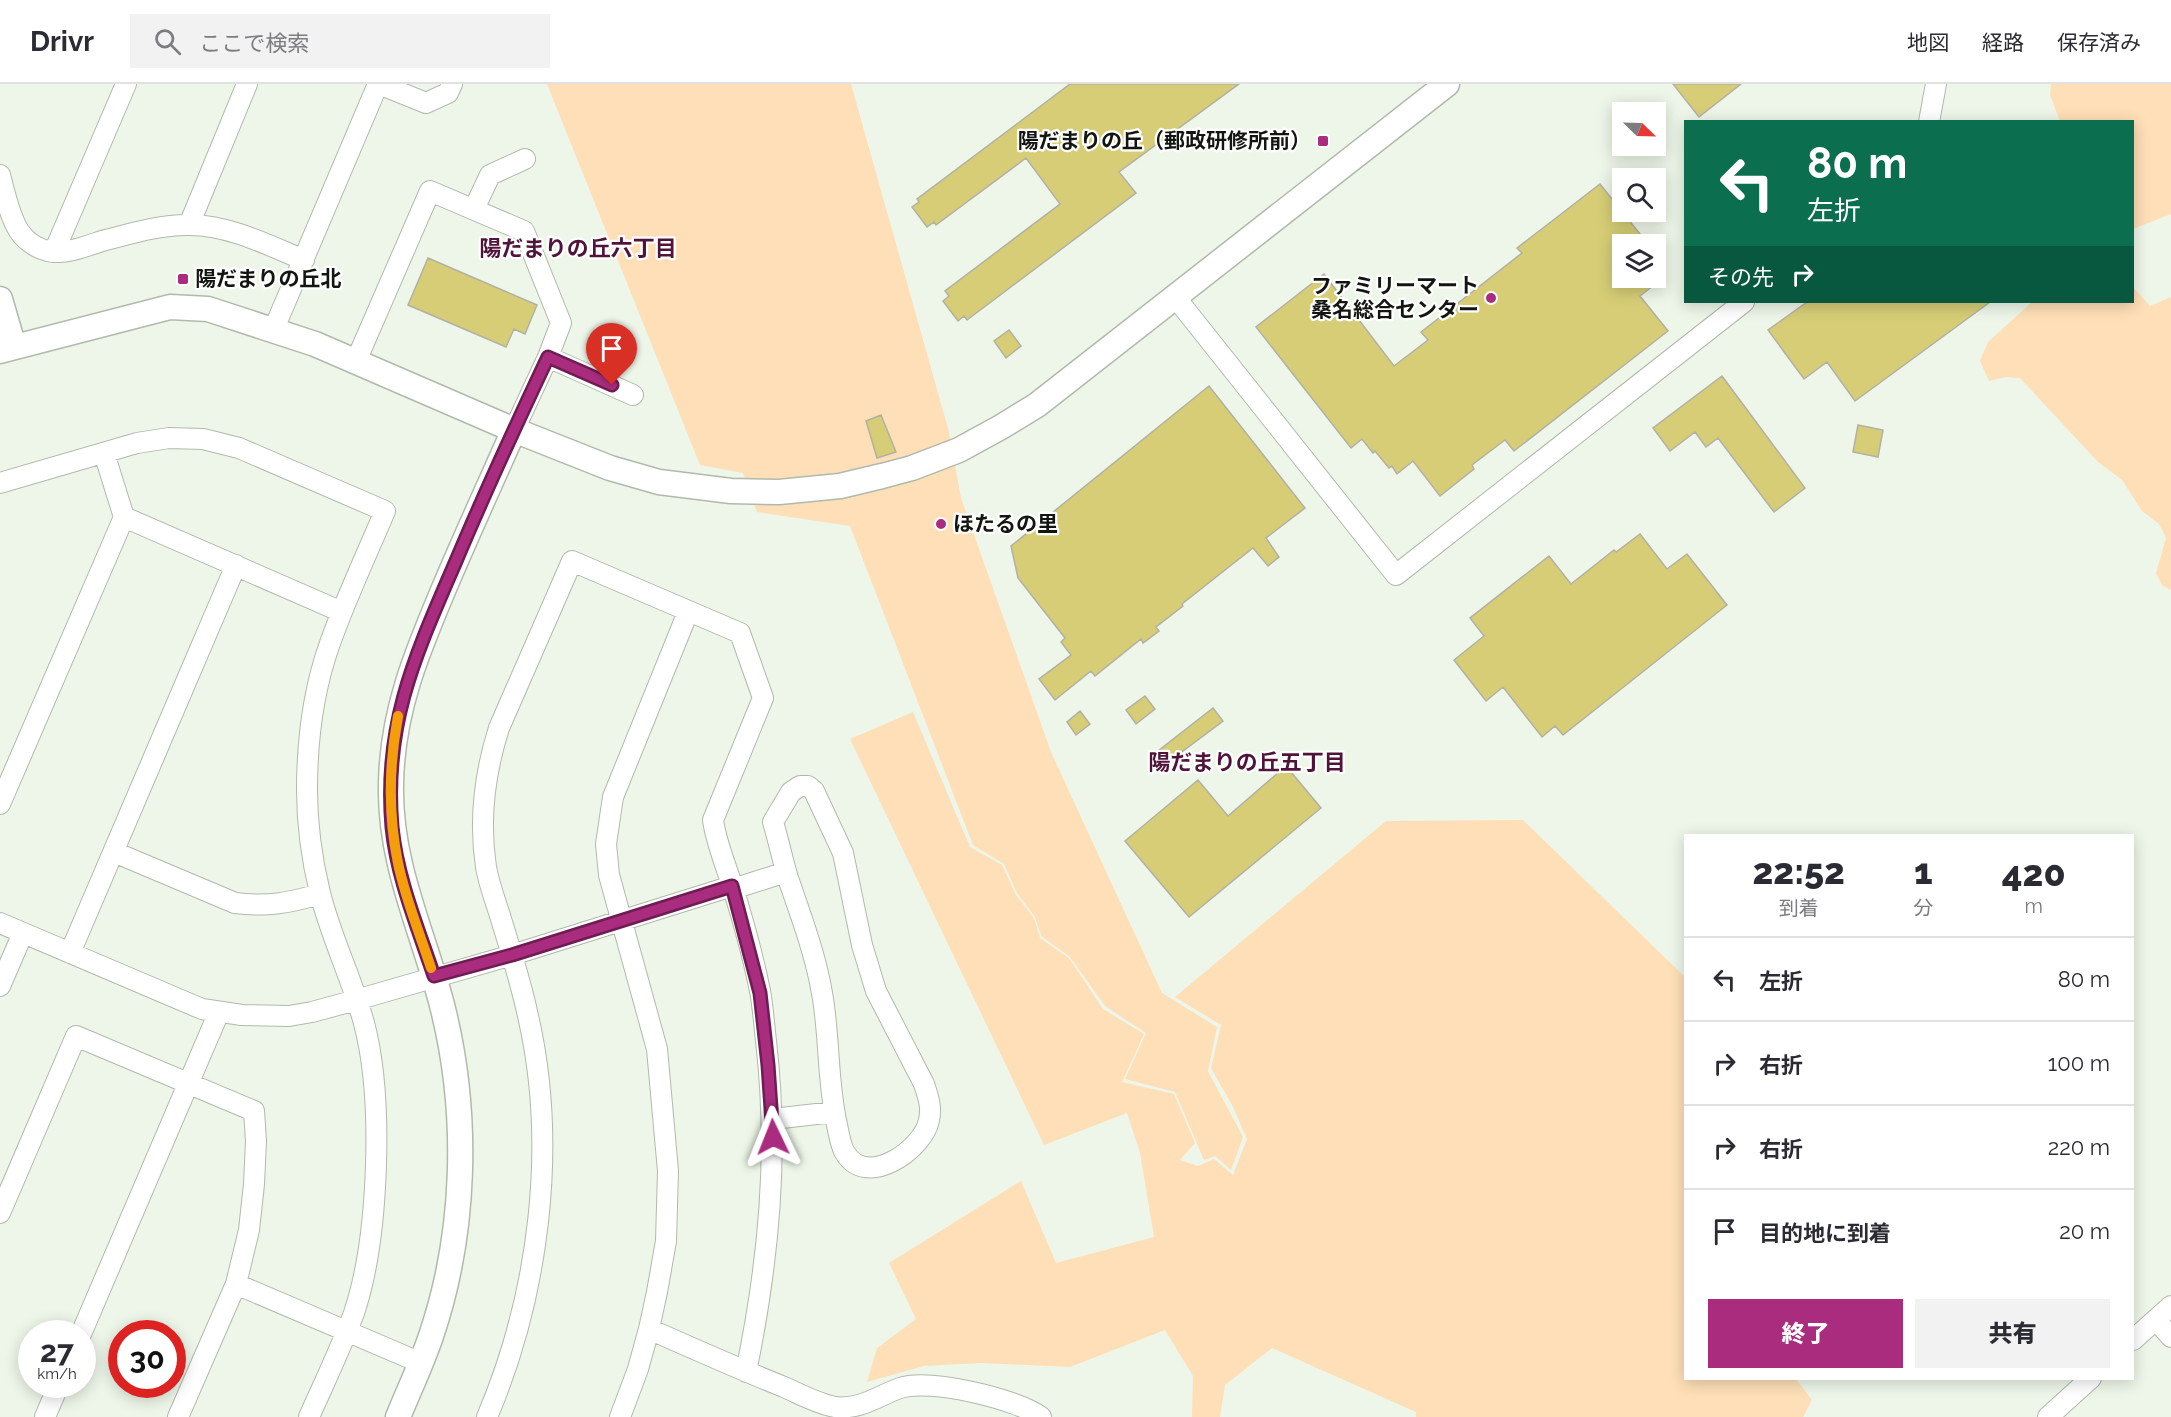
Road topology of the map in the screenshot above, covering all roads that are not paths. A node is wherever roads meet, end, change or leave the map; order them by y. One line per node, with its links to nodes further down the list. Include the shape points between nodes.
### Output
1 (126, 84): 12 (street)
2 (247, 84): 11 (street)
3 (379, 84): 4 (street, via 426,103 448,93); 13 (street)
4 (452, 84)
5 (1447, 84): 14 (street)
6 (1936, 84): 7 (street)
7 (1929, 120)
8 (525, 159): 10 (street, via 490,175)
9 (0, 175): 12 (street, via 19,231 37,248)
10 (474, 209): 19 (street, via 524,231 561,323); 20 (street, via 430,190)
11 (189, 225): 12 (street, via 165,226); 13 (street, via 217,228)
12 (54, 252)
13 (304, 260): 17 (street)
14 (1176, 298): 16 (street, via 1396,575); 22 (street, via 1037,405 1001,427 912,468 840,486 779,492 659,482 609,468)
15 (0, 299): 18 (street)
16 (1743, 303)
17 (273, 331): 18 (street, via 208,309 170,307); 20 (street)
18 (7, 349)
19 (548, 357): 21 (street); 22 (street)
20 (356, 361): 22 (street)
21 (633, 395)
22 (514, 430): 39 (street, via 418,651 393,745 391,797 398,864)
23 (104, 453): 24 (street); 25 (street); 27 (street, via 154,439 214,440 385,511)
24 (0, 483)
25 (124, 517): 26 (street); 29 (street)
26 (236, 565): 27 (street); 30 (street)
27 (342, 612): 33 (street, via 322,668 309,739 308,817)
28 (688, 612): 32 (street, via 740,633 764,698 713,820); 34 (street, via 613,797 606,860); 38 (street, via 572,561 499,728 488,771 484,813 486,867)
29 (0, 804)
30 (114, 852): 33 (street, via 235,903 285,904); 37 (street)
31 (786, 872): 32 (street); 44 (street, via 814,954 823,995); 44 (street, via 773,822 791,792 808,786 820,801 843,853 876,991 929,1100 929,1120 921,1139 878,1168 859,1166 845,1154)
32 (733, 887): 34 (street); 45 (street, via 760,993)
33 (320, 894): 41 (street)
34 (623, 921): 38 (street); 51 (street, via 657,1049 668,1171 666,1241)
35 (0, 923): 36 (street)
36 (23, 933): 37 (street); 40 (street)
37 (70, 953): 42 (street, via 186,1003)
38 (512, 955): 39 (street); 65 (street, via 533,1040 541,1174 527,1292 505,1373)
39 (434, 976): 41 (street); 55 (street, via 454,1067 459,1177 448,1270)
40 (0, 986)
41 (356, 1000): 42 (street, via 289,1016); 52 (street, via 372,1058 376,1136 366,1266)
42 (219, 1012): 43 (street)
43 (189, 1082): 46 (street, via 76,1036); 47 (street, via 254,1111 254,1184 249,1230); 49 (street)
44 (834, 1112): 45 (street)
45 (773, 1119): 56 (street, via 768,1241)
46 (0, 1214)
47 (236, 1284): 52 (street); 62 (street)
48 (2171, 1306): 50 (street)
49 (87, 1320)
50 (2156, 1320): 53 (street); 54 (street)
51 (649, 1329): 56 (street); 66 (street)
52 (346, 1331): 55 (street); 63 (street)
53 (2171, 1337)
54 (2134, 1339)
55 (421, 1363): 64 (street)
56 (746, 1372): 59 (street, via 835,1407 862,1405)
57 (2089, 1380): 69 (street)
58 (52, 1398): 61 (street)
59 (879, 1398): 60 (street, via 901,1388 934,1385 1008,1402); 67 (street)
60 (1022, 1412): 68 (street)
61 (45, 1417)
62 (178, 1417)
63 (309, 1417)
64 (398, 1417)
65 (488, 1417)
66 (620, 1417)
67 (871, 1417)
68 (1041, 1417)
69 (2048, 1417)

